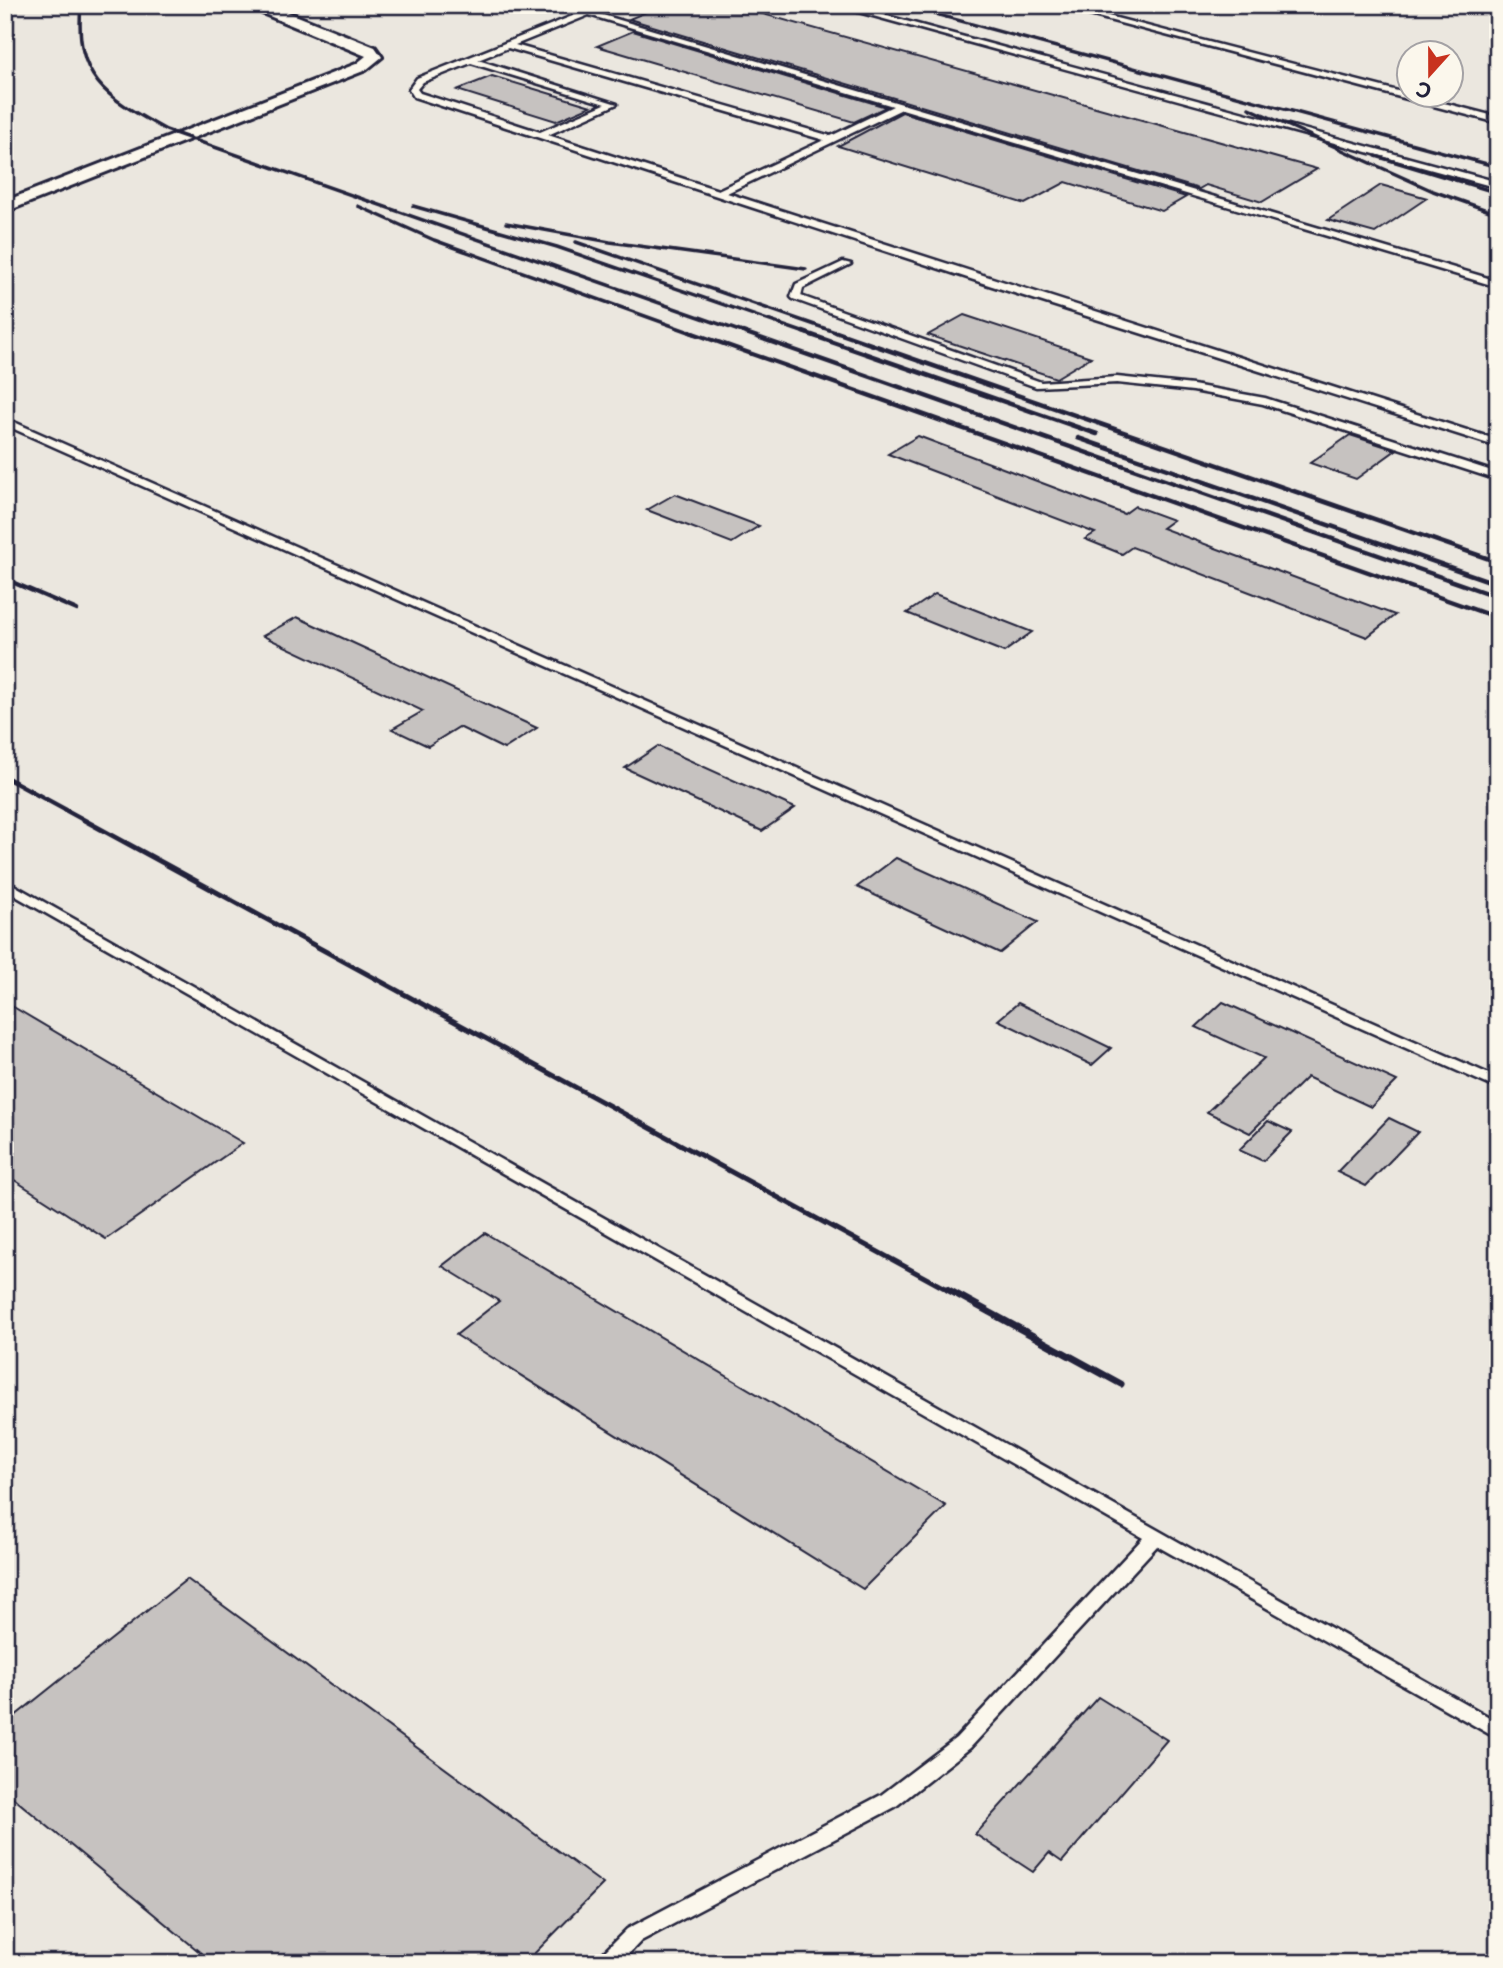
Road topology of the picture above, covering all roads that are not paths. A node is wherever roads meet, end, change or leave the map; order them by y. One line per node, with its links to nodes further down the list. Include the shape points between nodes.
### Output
1 (261, 5): 14 (street, via 370,50 374,57 361,67)
2 (608, 5): 5 (lane)
3 (837, 5): 12 (lane)
4 (1056, 5): 9 (lane)
5 (589, 13): 6 (lane); 8 (lane)
6 (507, 45): 7 (lane); 11 (lane)
7 (471, 60): 10 (lane, via 420,80 413,89); 10 (lane, via 613,104)
8 (901, 106): 11 (lane); 16 (lane)
9 (1498, 120)
10 (541, 135): 13 (lane)
11 (831, 139): 13 (lane)
12 (1498, 185)
13 (718, 194): 18 (lane)
14 (5, 207)
15 (846, 264): 19 (lane, via 799,286 796,297 1040,384 1117,380 1265,401)
16 (1498, 284)
17 (5, 421): 21 (lane)
18 (1498, 444)
19 (1498, 477)
20 (5, 884): 22 (lane)
21 (1498, 1084)
22 (1156, 1536): 23 (lane); 24 (lane, via 963,1744 888,1801 634,1935)
23 (1498, 1731)
24 (606, 1963)

